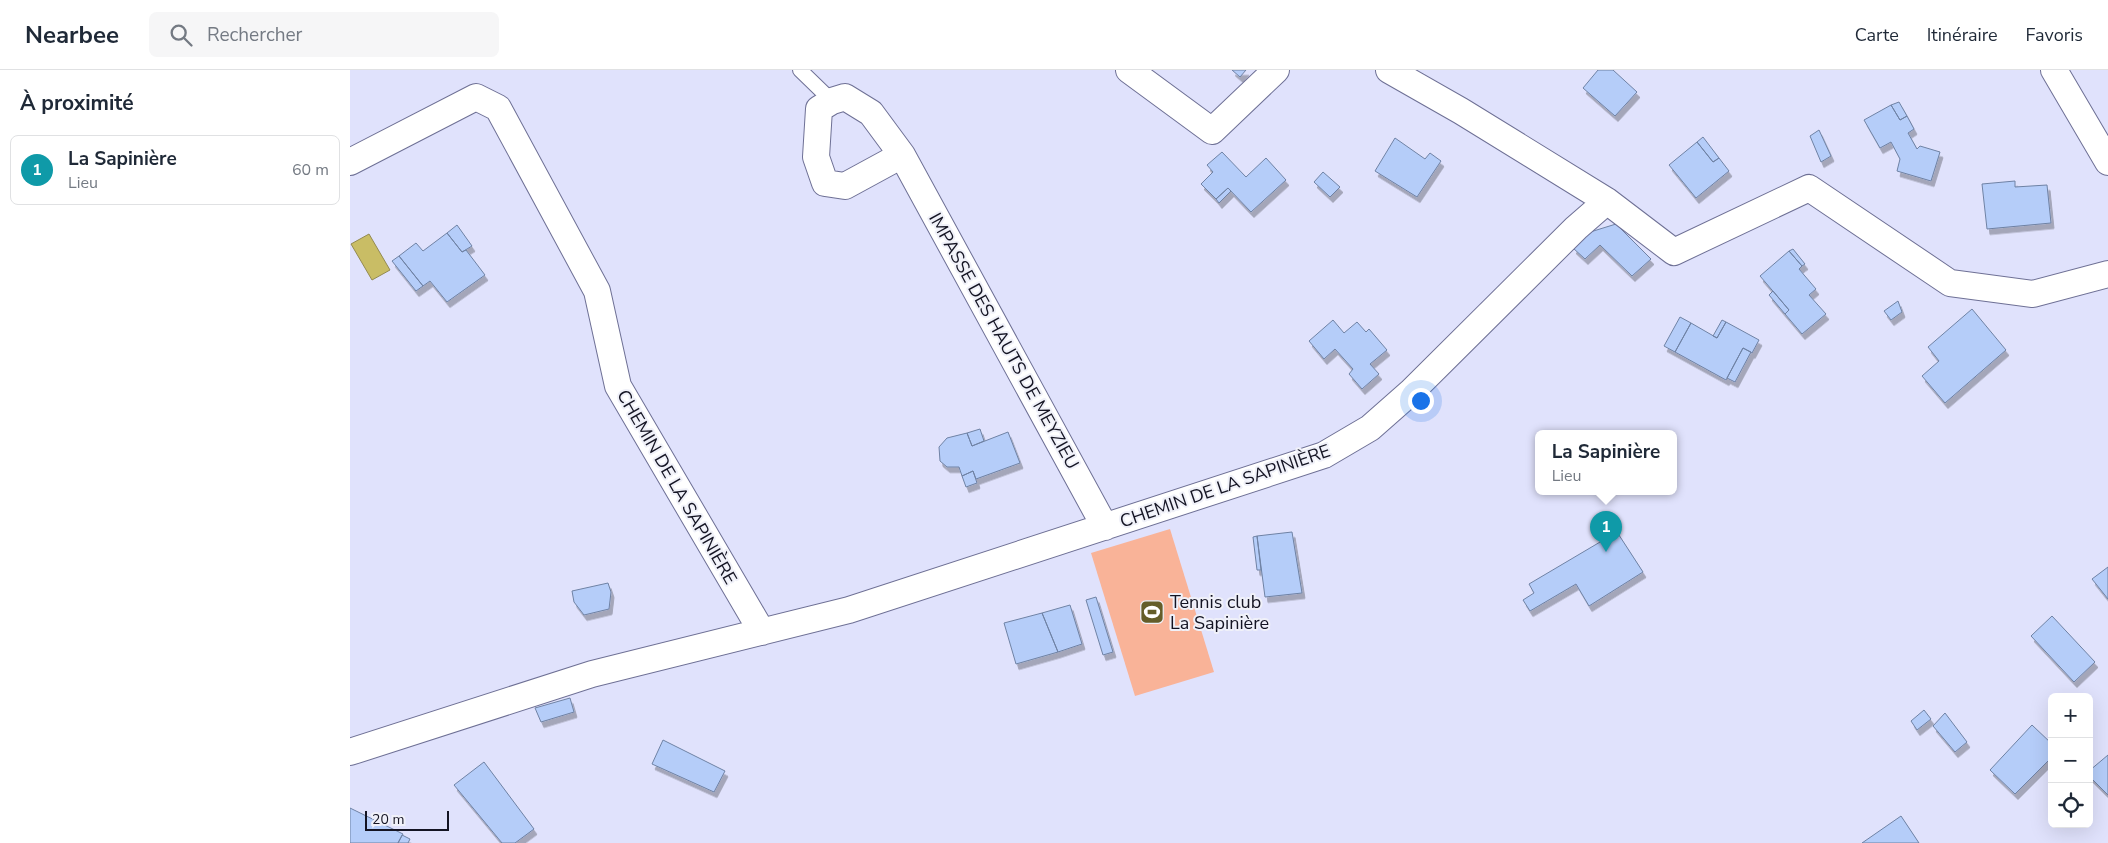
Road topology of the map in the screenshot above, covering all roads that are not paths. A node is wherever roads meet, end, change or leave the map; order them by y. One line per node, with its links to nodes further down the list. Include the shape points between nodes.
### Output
1 (800, 70): 6 (lane)
2 (1129, 70): 3 (street, via 1212,132)
3 (1276, 70)
4 (1389, 70): 10 (street)
5 (2054, 70): 9 (street)
6 (832, 101): 7 (street, IMPASSE DES HAUTS DE MEYZIEU, via 845,97 871,113); 7 (street, via 819,109 816,157 825,183 845,186)
7 (902, 155): 12 (street, IMPASSE DES HAUTS DE MEYZIEU)
8 (350, 162): 13 (street, CHEMIN DE LA SAPINIÈRE, via 476,97 498,108 597,291 618,386)
9 (2108, 162)
10 (1607, 201): 11 (street, via 1674,252 1808,188 1950,282 2033,294); 12 (street, CHEMIN DE LA SAPINIÈRE, via 1370,428 1324,455)
11 (2108, 274)
12 (1105, 527): 13 (street, CHEMIN DE LA SAPINIÈRE, via 849,610)
13 (762, 632): 14 (street, CHEMIN DE LA SAPINIÈRE, via 592,674)
14 (350, 752)

